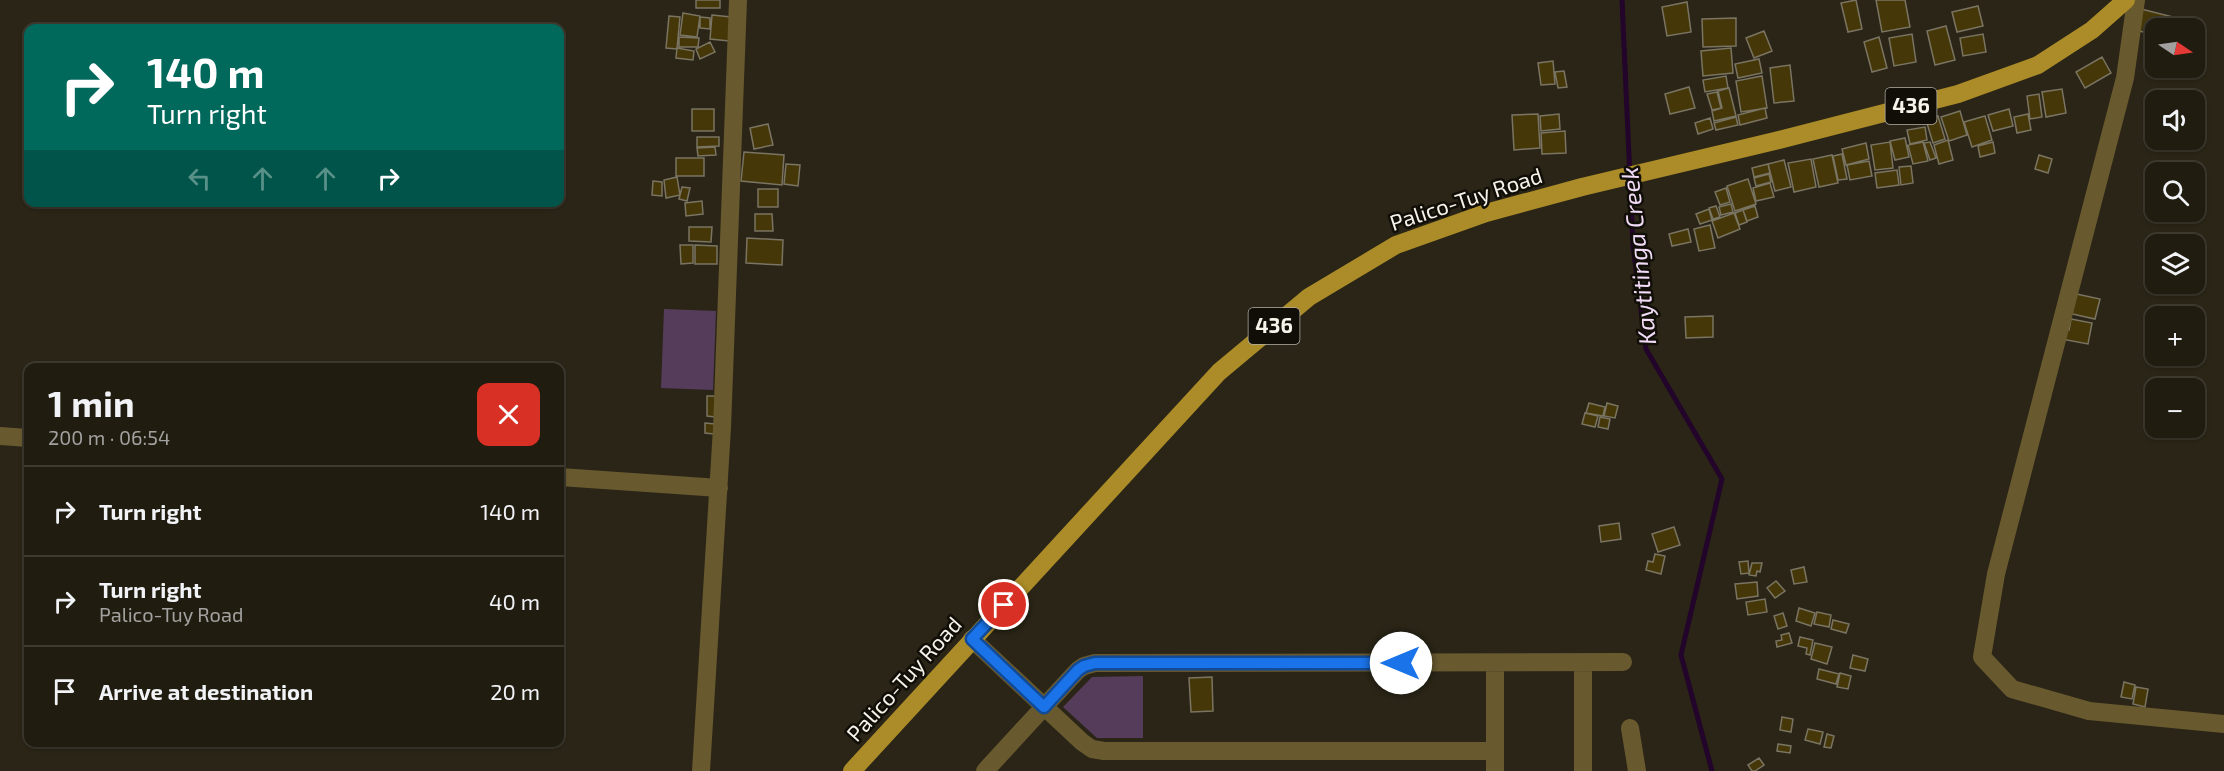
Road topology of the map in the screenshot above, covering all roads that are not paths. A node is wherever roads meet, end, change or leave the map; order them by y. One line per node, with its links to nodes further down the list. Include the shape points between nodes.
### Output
1 (738, 0): 7 (street)
2 (2126, 0): 8 (main road, Palico-Tuy Road / 436, via 2092,30 2038,65 1958,94 1582,187 1486,213 1396,245 1309,297 1219,372)
3 (2136, 0): 13 (street, via 2125,78 1996,574 1982,657 2012,689 2089,711)
4 (0, 436): 5 (street)
5 (24, 438)
6 (564, 477): 7 (street)
7 (719, 489): 16 (street)
8 (972, 639): 12 (street); 17 (main road, Palico-Tuy Road / 436)
9 (1623, 662): 11 (street)
10 (1494, 663): 11 (street); 12 (street, via 1095,663 1078,670); 15 (street)
11 (1583, 663): 20 (street)
12 (1044, 707): 15 (street, via 1082,742 1104,751); 18 (street)
13 (2224, 724)
14 (1630, 728): 21 (street)
15 (1495, 751): 19 (street)
16 (701, 771)
17 (852, 771)
18 (985, 771)
19 (1495, 771)
20 (1583, 771)
21 (1637, 771)

